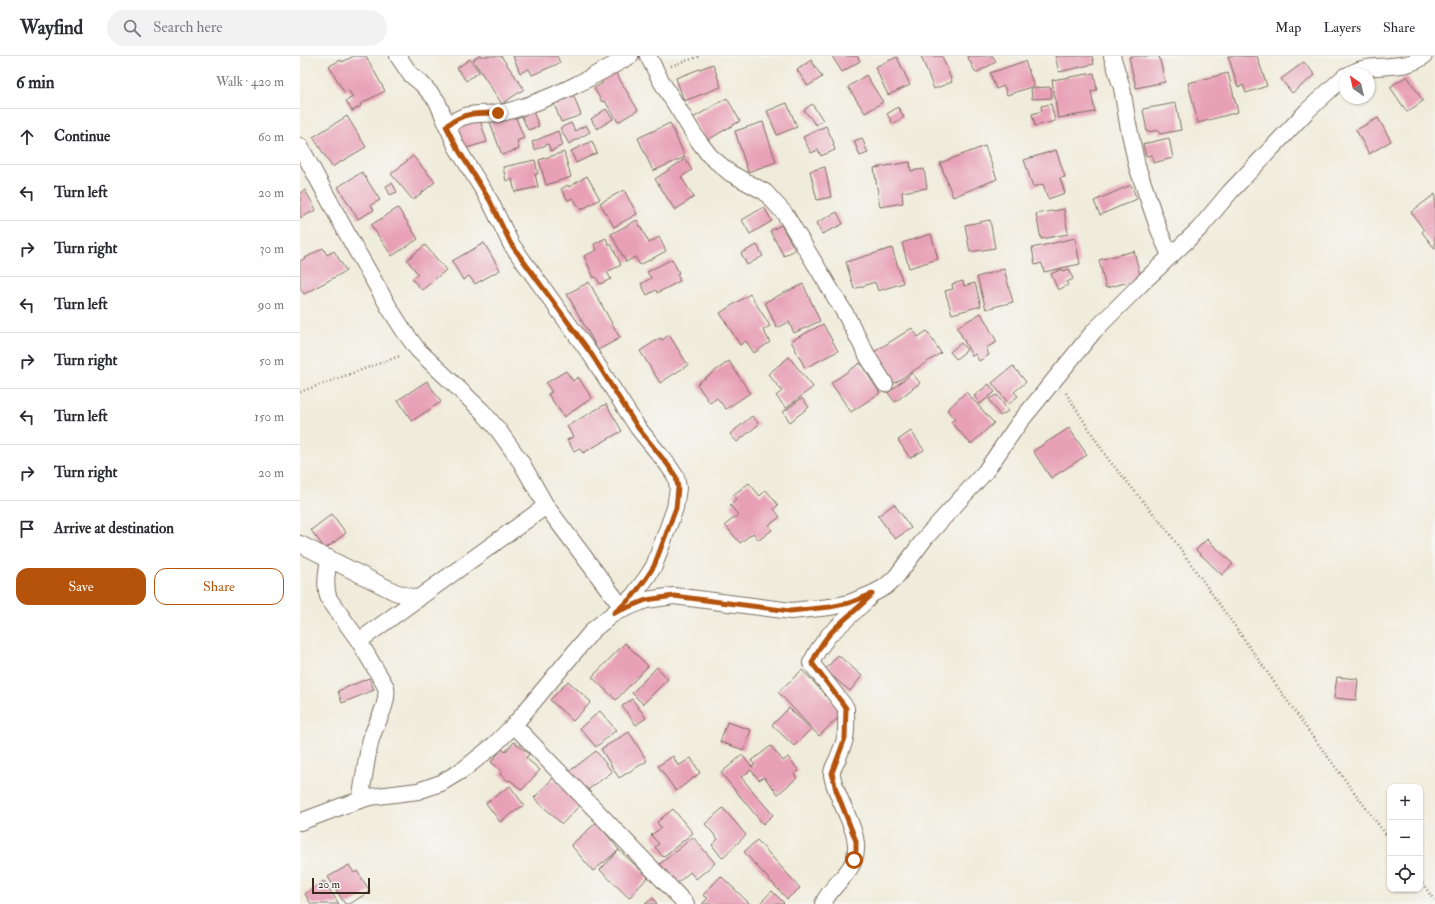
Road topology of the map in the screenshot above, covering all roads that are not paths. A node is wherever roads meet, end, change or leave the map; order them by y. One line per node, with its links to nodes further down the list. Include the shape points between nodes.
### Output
1 (398, 56): 8 (street, via 410,74 437,101)
2 (630, 56): 8 (street, via 553,96 508,111 461,116)
3 (648, 56): 11 (street, via 661,81 710,156 730,173 765,192 785,214)
4 (1112, 56): 10 (street, via 1122,88 1137,166)
5 (1424, 56): 6 (street, via 1414,62)
6 (1372, 68)
7 (1339, 82): 10 (street, via 1307,111 1230,192 1199,229)
8 (446, 126): 17 (street, via 490,201 511,244 592,355 638,428 676,477 676,508 654,566 633,596)
9 (300, 146): 12 (street, via 390,309 418,350 482,411 521,462)
10 (1170, 256): 15 (street, via 1094,331 1019,423 985,472 926,537 896,577)
11 (885, 384)
12 (546, 506): 16 (street); 17 (street)
13 (300, 544): 14 (street)
14 (329, 558): 16 (street, via 395,592); 18 (street, via 326,582 329,599)
15 (872, 594): 17 (street, via 830,607 790,611 674,596 646,600); 23 (street, via 829,635 812,663 846,708 845,738 832,773 856,841 854,860)
16 (418, 599): 18 (street)
17 (618, 610): 19 (street, via 593,630)
18 (359, 641): 20 (street, via 387,693 371,739)
19 (514, 725): 20 (street, via 464,769 441,783 418,791); 22 (street)
20 (360, 800): 21 (street)
21 (300, 822)
22 (686, 904)
23 (823, 904)

